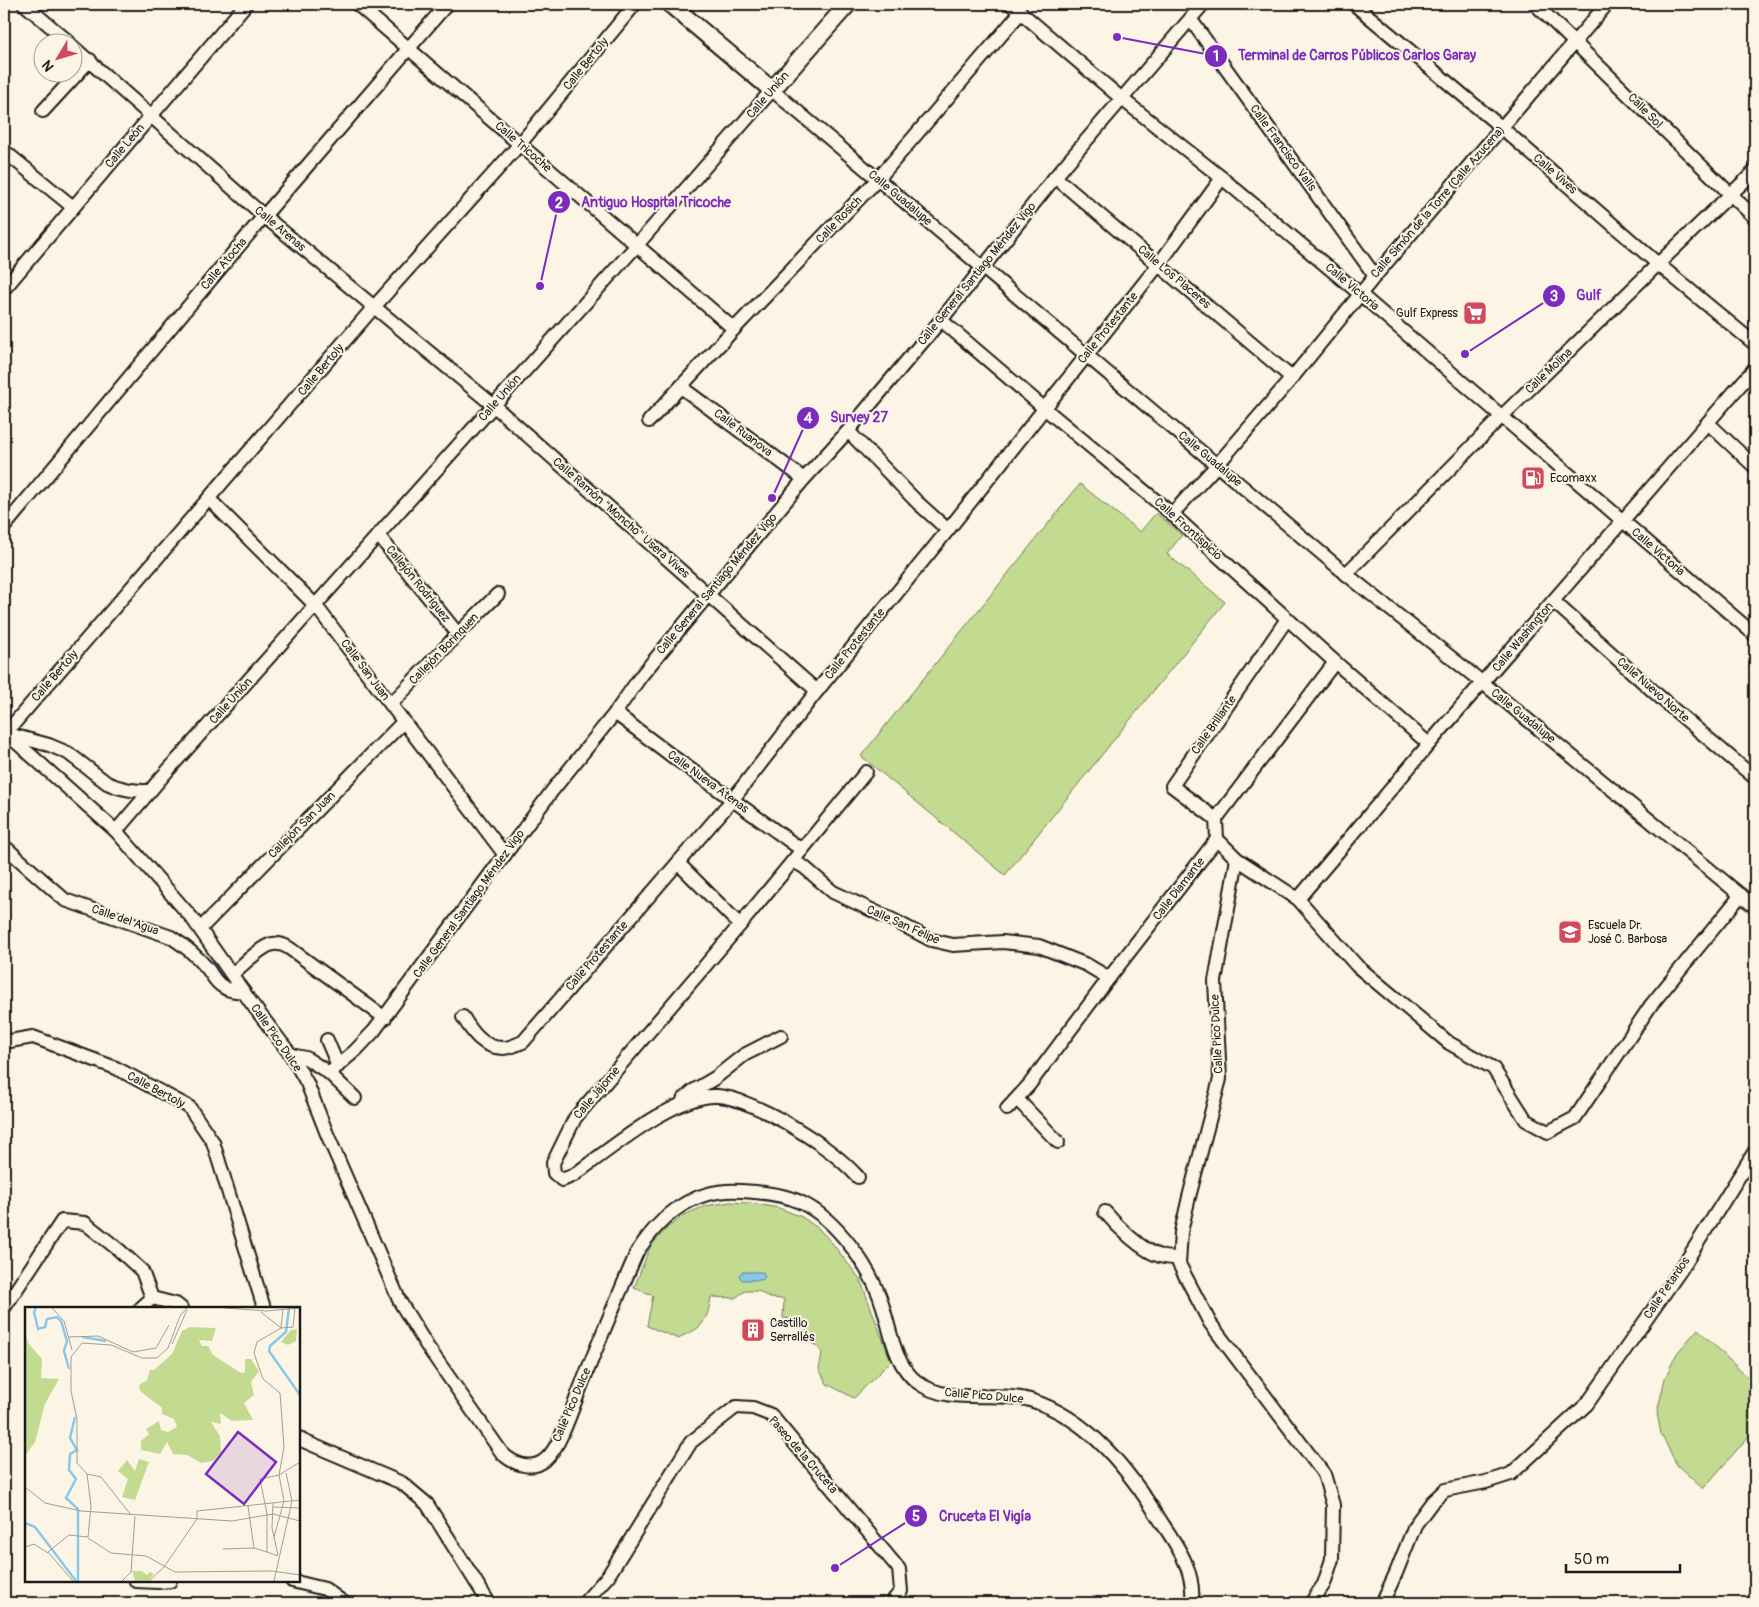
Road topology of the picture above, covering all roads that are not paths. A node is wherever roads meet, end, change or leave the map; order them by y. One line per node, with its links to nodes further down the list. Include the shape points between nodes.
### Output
1 (24, 4): 15 (street)
2 (246, 4): 23 (street, Calle León)
3 (356, 4): 17 (street, Calle Tricoche)
4 (447, 4): 17 (street, Calle Atocha)
5 (635, 4): 25 (street, Calle Bertoly)
6 (670, 4): 20 (street, Calle Guadalupe)
7 (848, 4): 20 (street, Calle Unión)
8 (1011, 4): 13 (street, Calle Victoria)
9 (1204, 4): 14 (street, Calle General Santiago Méndez Vigo)
10 (1354, 4): 24 (street, Calle Vives)
11 (1535, 4): 16 (street, Calle Sol)
12 (1607, 4): 16 (street, Calle Simón de la Torre (Calle Azucena))
13 (1021, 12): 21 (street, Calle Victoria); 30 (street, Calle Rosich)
14 (1191, 20): 21 (street, Calle General Santiago Méndez Vigo); 39 (street, Calle Francisco Valls)
15 (57, 32)
16 (1575, 42): 24 (street, Calle Simón de la Torre (Calle Azucena)); 31 (street, Calle Sol)
17 (409, 48): 25 (street, Calle Tricoche); 33 (street, Calle Atocha)
18 (82, 54): 19 (street, Calle Arenas)
19 (90, 60): 22 (street); 23 (street, Calle Arenas)
20 (772, 90): 30 (street, Calle Guadalupe); 35 (street, Calle Unión)
21 (1122, 99): 28 (street, Calle General Santiago Méndez Vigo); 29 (street, Calle Victoria)
22 (43, 111)
23 (151, 116): 32 (street, Calle León); 33 (street, Calle Arenas)
24 (1502, 128): 37 (street, Calle Vives); 39 (street, Calle Simón de la Torre (Calle Azucena))
25 (520, 144): 35 (street, Calle Tricoche); 42 (street, Calle Bertoly)
26 (4, 151): 32 (street)
27 (1755, 171): 31 (street, Calle Molina)
28 (1055, 177): 36 (street, Calle Los Placeres); 38 (street, Calle General Santiago Méndez Vigo)
29 (1222, 178): 36 (street, Calle Protestante); 41 (street, Calle Victoria)
30 (878, 179): 38 (street, Calle Guadalupe); 44 (street, Calle Rosich)
31 (1731, 195): 34 (street, Calle Sol); 37 (street, Calle Molina)
32 (73, 207): 40 (street, Calle León)
33 (264, 216): 42 (street, Calle Arenas); 62 (street, Calle Atocha)
34 (1755, 218)
35 (637, 245): 44 (street, Calle Tricoche); 50 (street, Calle Unión)
36 (1159, 264): 46 (street, Calle Protestante); 48 (street, Calle Los Placeres)
37 (1658, 264): 45 (street, Calle Vives); 52 (street, Calle Molina)
38 (983, 268): 43 (street, Calle General Santiago Méndez Vigo); 46 (street, Calle Guadalupe)
39 (1375, 276): 41 (street, Calle Simón de la Torre (Calle Azucena))
40 (4, 289)
41 (1360, 294): 48 (street, Calle Simón de la Torre (Calle Azucena)); 52 (street, Calle Victoria)
42 (374, 307): 50 (street, Calle Arenas); 59 (street, Calle Bertoly)
43 (941, 320): 51 (street, Calle Frontispicio); 55 (street, Calle General Santiago Méndez Vigo)
44 (734, 329): 49 (street, Calle Rosich)
45 (1755, 344)
46 (1087, 355): 51 (street, Calle Protestante); 56 (street, Calle Guadalupe)
47 (1755, 368): 54 (street, Calle Washington)
48 (1292, 378): 56 (street, Calle Simón de la Torre (Calle Azucena))
49 (681, 387): 53 (street, Calle Rosich); 58 (street, Calle Ruanova)
50 (492, 405): 64 (street, Calle Unión); 67 (street, Calle Ramón "Moncho" Usera Vives)
51 (1044, 408): 60 (street, Calle Frontispicio); 63 (street, Calle Protestante)
52 (1501, 417): 61 (street, Calle Victoria); 65 (street, Calle Molina)
53 (648, 421)
54 (1708, 423): 57 (street); 61 (street, Calle Washington)
55 (848, 431): 58 (street, Calle General Santiago Méndez Vigo); 63 (street)
56 (1217, 465): 60 (street, Calle Simón de la Torre (Calle Azucena)); 65 (street, Calle Guadalupe)
57 (1755, 467)
58 (804, 479): 67 (street, Calle General Santiago Méndez Vigo)
59 (209, 499): 69 (street, Calle San Juan); 79 (street, Calle Bertoly)
60 (1172, 514): 70 (street, Calle Frontispicio)
61 (1622, 521): 68 (street, Calle Washington); 72 (street, Calle Victoria)
62 (4, 527)
63 (948, 530): 75 (street, Calle Protestante)
64 (378, 535): 69 (street, Calle Unión); 71 (street, Callejón Rodríguez)
65 (1346, 574): 74 (street, Calle Guadalupe)
66 (498, 594): 71 (street, Callejón Borinquen)
67 (708, 595): 75 (street, Calle Ramón "Moncho" Usera Vives); 77 (street, Calle General Santiago Méndez Vigo, via 640,676)
68 (1553, 602): 74 (street, Calle Washington); 82 (street, Calle Nuevo Norte)
69 (316, 606): 76 (street, Calle San Juan); 83 (street, Calle Unión)
70 (1287, 619): 73 (street, Calle Frontispicio); 85 (street, Calle Brillante, via 1172,786)
71 (458, 634): 76 (street, Callejón Borinquen)
72 (1755, 635)
73 (1336, 662): 80 (street, Calle Frontispicio); 85 (street)
74 (1483, 683): 80 (street, Calle Washington); 94 (street, Calle Guadalupe)
75 (817, 691): 84 (street, Calle Protestante)
76 (391, 704): 78 (street, Calle San Juan)
77 (615, 713): 84 (street, Calle Nueva Atenas); 90 (street, Calle General Santiago Méndez Vigo)
78 (404, 721): 90 (street, Calle San Juan); 98 (street, Callejón San Juan)
79 (5, 734): 83 (street, via 68,753 114,786); 86 (street, Calle Pico Dulce)
80 (1429, 744): 95 (street, Calle Washington)
81 (866, 772): 89 (street, Calle Jájome)
82 (1755, 778)
83 (150, 791): 86 (street, Calle Unión)
84 (733, 799): 89 (street, Calle Nueva Atenas); 93 (street, Calle Protestante)
85 (1216, 820): 87 (street)
86 (116, 831): 98 (street, Calle Pico Dulce)
87 (1218, 839): 91 (street); 100 (street, Calle Diamante)
88 (4, 846): 101 (street, Calle del Agua, via 65,900 172,937 198,957 222,987)
89 (802, 850): 92 (street, Calle Jájome)
90 (505, 855): 103 (street, Calle General Santiago Méndez Vigo)
91 (1238, 859): 95 (street); 117 (street, Calle Pico Dulce, via 1214,981 1220,1079 1181,1232)
92 (793, 861): 97 (street, Calle Jájome); 100 (street, Calle San Felipe, via 833,892 931,940 953,945 1003,942 1039,946 1087,965)
93 (678, 863): 97 (street); 102 (street, Calle Protestante, via 523,1042 504,1048 488,1045 474,1034)
94 (1741, 895): 95 (street, via 1651,1005 1575,1118 1548,1132 1526,1120 1493,1068 1449,1044 1357,966); 96 (street, Calle Guadalupe)
95 (1298, 899)
96 (1755, 907)
97 (740, 925): 111 (street, Calle Jájome, via 575,1118 553,1163 554,1173 562,1180 574,1175 660,1113)
98 (200, 929): 99 (street, Calle Pico Dulce)
99 (232, 974): 101 (street, Calle Pico Dulce); 103 (street, via 266,947 281,944)
100 (1109, 978): 110 (street, Calle Diamante)
101 (244, 992): 107 (street, Calle Pico Dulce)
102 (463, 1017)
103 (385, 1018): 108 (street, Calle General Santiago Méndez Vigo, via 356,1050)
104 (781, 1036): 111 (street, via 744,1055)
105 (327, 1040): 108 (street)
106 (4, 1042): 121 (street, Calle Bertoly, via 33,1037 116,1068 189,1107 214,1142)
107 (291, 1055): 108 (street); 129 (street, Calle Pico Dulce, via 307,1083 400,1302 427,1346 508,1458 520,1465 534,1466 552,1452 637,1252 662,1219 692,1199 709,1193 726,1190 778,1196 800,1201 819,1214 860,1259 883,1305 899,1359 914,1380 925,1388 941,1392 1029,1400 1070,1419 1100,1443 1124,1467 1177,1545 1192,1580)
108 (333, 1069): 109 (street)
109 (355, 1098)
110 (1017, 1099): 112 (street, Calle Diamante); 113 (street)
111 (676, 1107): 115 (street, Calle Jájome, via 696,1099 718,1096 746,1103 811,1137 844,1161)
112 (1007, 1109)
113 (1058, 1142)
114 (1755, 1151): 131 (street, Calle Petardos, via 1680,1271 1586,1404 1511,1474 1444,1490 1415,1525)
115 (858, 1177)
116 (1105, 1212): 117 (street, via 1146,1248 1159,1256)
117 (1179, 1258): 130 (street, Calle Pico Dulce, via 1179,1264 1210,1323 1324,1474 1333,1505 1332,1559 1324,1584)
118 (152, 1298): 119 (street); 120 (street); 122 (street, via 142,1271 119,1250 86,1223 62,1221)
119 (142, 1307)
120 (180, 1307)
121 (264, 1307)
122 (4, 1308)
123 (300, 1440): 126 (street, via 402,1483 426,1504)
124 (296, 1582): 125 (street, via 325,1589)
125 (344, 1603)
126 (489, 1603)
127 (584, 1603): 128 (street, Paseo de la Cruceta, via 608,1576 691,1442 736,1407 753,1408 771,1415 899,1569 901,1591)
128 (892, 1603)
129 (1192, 1603)
130 (1311, 1603)
131 (1382, 1603)

